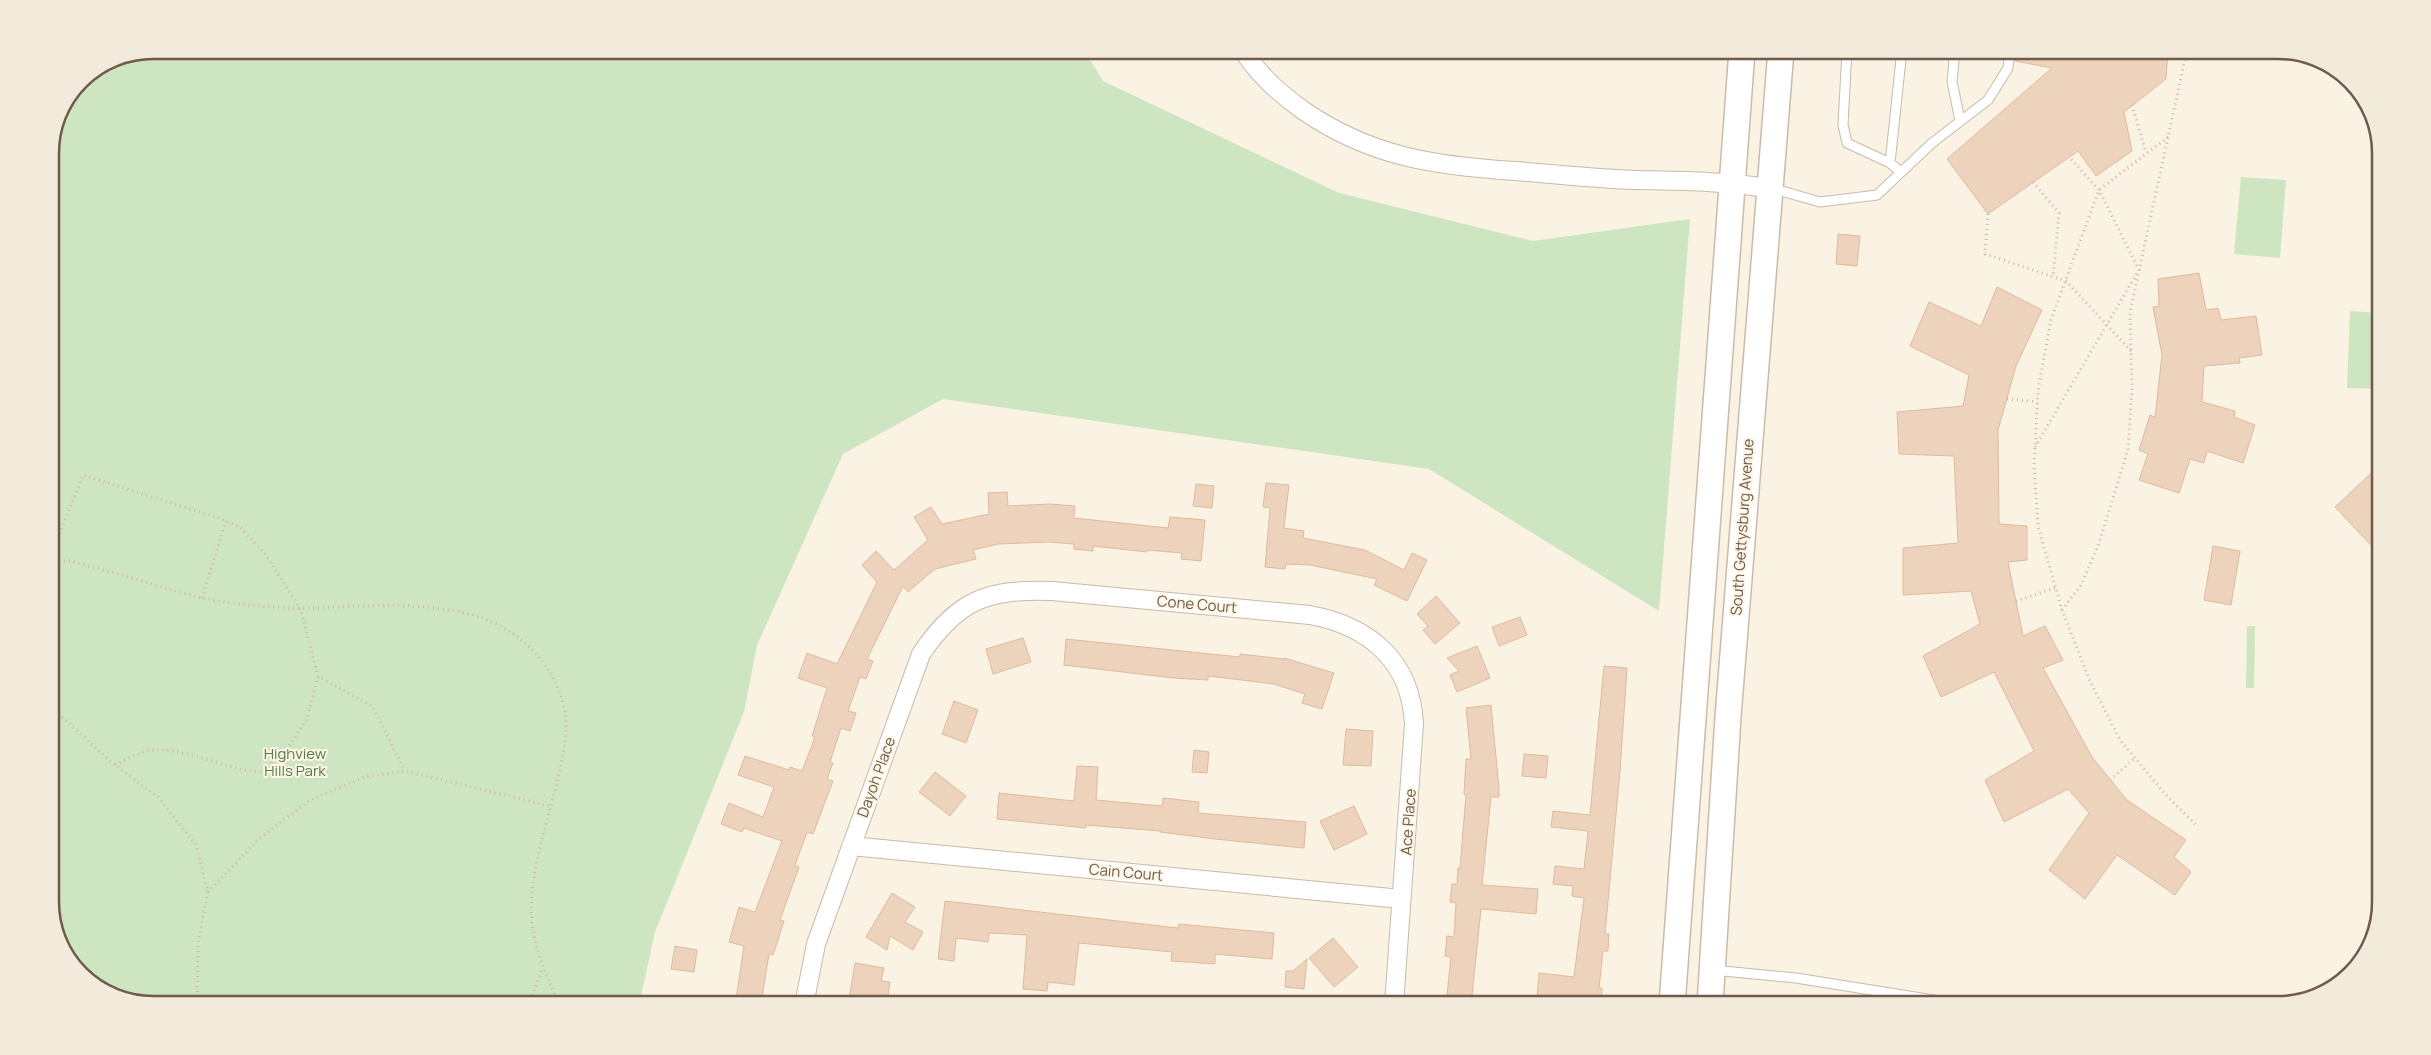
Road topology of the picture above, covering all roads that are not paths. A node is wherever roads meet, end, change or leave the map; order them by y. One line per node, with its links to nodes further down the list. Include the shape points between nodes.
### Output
1 (1250, 59): 11 (street, via 1273,87 1330,128 1409,159 1461,167 1625,179)
2 (1741, 59): 11 (main road)
3 (1780, 59): 12 (main road, South Gettysburg Avenue)
4 (1847, 59): 9 (lane, via 1843,125 1847,143)
5 (1901, 59): 9 (lane)
6 (1954, 59): 8 (lane, via 1952,81)
7 (2009, 59): 8 (lane, via 2008,68 1988,100)
8 (1960, 121): 10 (lane)
9 (1890, 162): 10 (lane)
10 (1901, 172): 12 (lane, via 1876,195 1820,202)
11 (1732, 182): 12 (street); 20 (main road)
12 (1768, 188): 17 (main road, South Gettysburg Avenue, via 1728,717)
13 (1005, 592): 14 (street, Cone Court, via 1052,591 1310,615 1344,623); 15 (street, Dayoh Place, via 982,598 955,614 933,636 921,654)
14 (1381, 647): 16 (street, Ace Place, via 1401,672 1413,711)
15 (851, 846): 16 (street, Cain Court); 18 (street, Dayoh Place, via 816,944)
16 (1401, 899): 19 (street, Ace Place)
17 (1713, 970): 21 (main road, South Gettysburg Avenue); 22 (lane, via 1796,978)
18 (806, 996)
19 (1395, 996)
20 (1673, 996)
21 (1711, 996)
22 (1908, 996)

